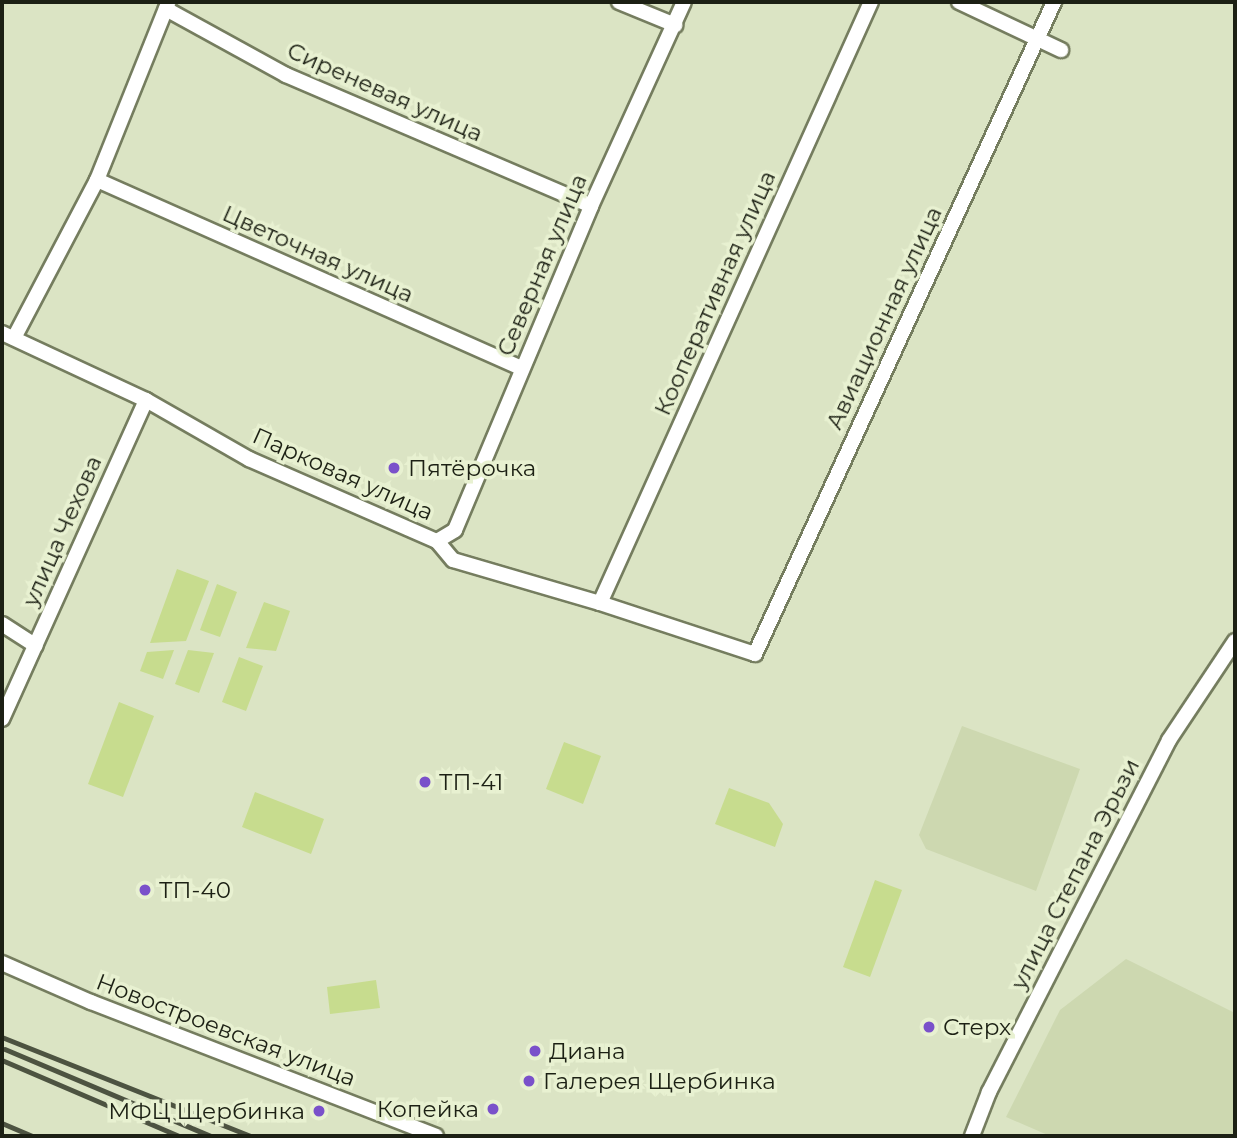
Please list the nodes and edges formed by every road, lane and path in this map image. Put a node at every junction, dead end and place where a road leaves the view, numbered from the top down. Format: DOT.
graph roads {
  1 [pos="619,2"];
  2 [pos="684,2"];
  3 [pos="871,2"];
  4 [pos="959,2"];
  5 [pos="1054,2"];
  6 [pos="167,5"];
  7 [pos="675,24"];
  8 [pos="1039,37"];
  9 [pos="1061,50"];
  10 [pos="97,180"];
  11 [pos="591,206"];
  12 [pos="8,336"];
  13 [pos="522,369"];
  14 [pos="146,400"];
  15 [pos="437,541"];
  16 [pos="600,603"];
  17 [pos="2,624"];
  18 [pos="1235,641"];
  19 [pos="36,646"];
  20 [pos="755,654"];
  21 [pos="2,719"];
  22 [pos="2,963"];
  23 [pos="436,1136"];
  24 [pos="972,1136"];
  1 -- 7 [label="street"];
  2 -- 7 [label="street, Северная улица"];
  3 -- 16 [label="street, Кооперативная улица"];
  4 -- 8 [label="street"];
  5 -- 8 [label="street, Авиационная улица"];
  6 -- 10 [label="street"];
  6 -- 11 [label="street, Сиреневая улица"];
  7 -- 11 [label="street, Северная улица"];
  8 -- 9 [label="street"];
  8 -- 20 [label="street, Авиационная улица"];
  10 -- 12 [label="street"];
  10 -- 13 [label="street, Цветочная улица"];
  11 -- 13 [label="street, Северная улица"];
  12 -- 14 [label="street, Парковая улица"];
  13 -- 15 [label="street, Северная улица"];
  14 -- 15 [label="street, Парковая улица"];
  14 -- 19 [label="street, улица Чехова"];
  15 -- 16 [label="street, Парковая улица"];
  16 -- 20 [label="street, Парковая улица"];
  17 -- 19 [label="street"];
  18 -- 24 [label="street, улица Степана Эрьзи"];
  19 -- 21 [label="street, улица Чехова"];
  22 -- 23 [label="street, Новостроевская улица"];
}
